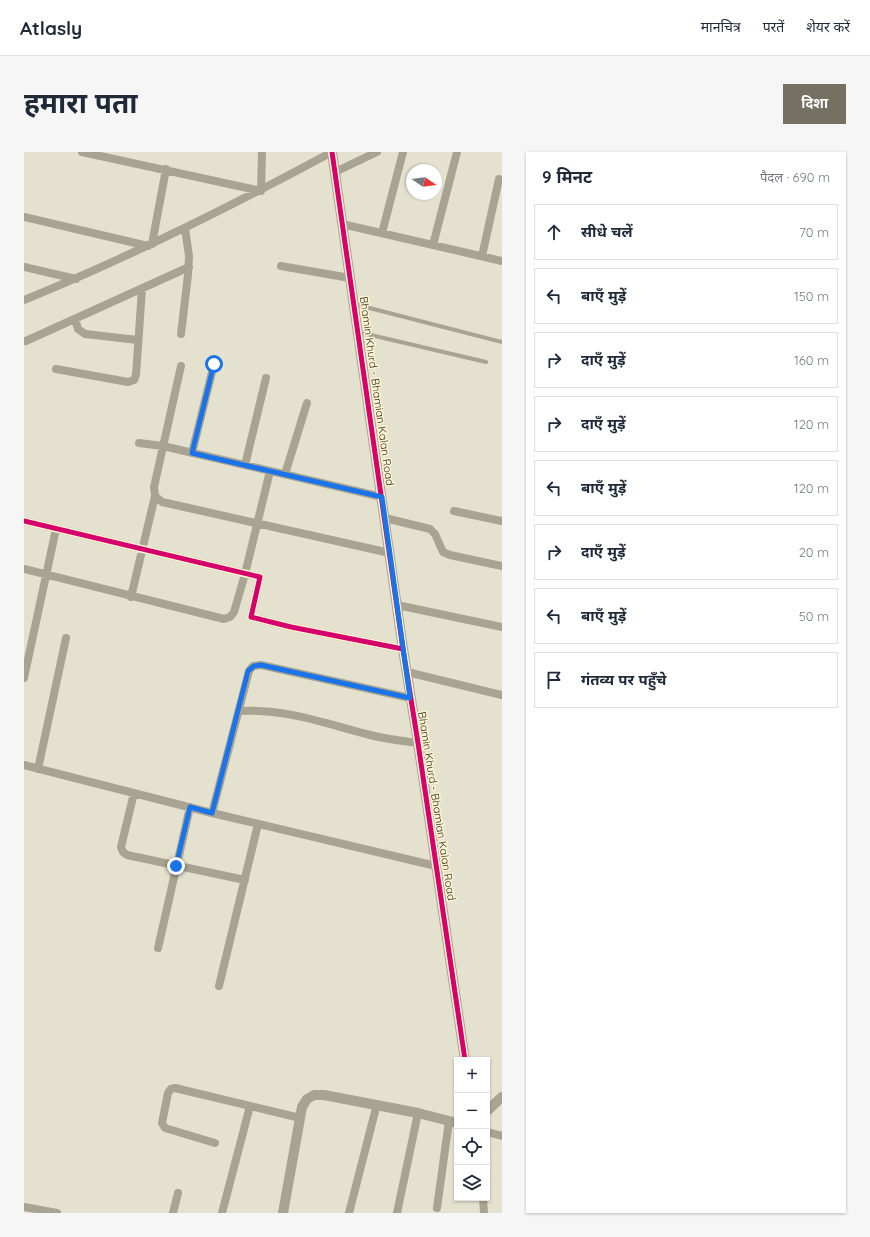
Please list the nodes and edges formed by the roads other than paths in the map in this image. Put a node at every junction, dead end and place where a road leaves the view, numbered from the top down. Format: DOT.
graph roads {
  1 [pos="82,152"];
  2 [pos="262,152"];
  3 [pos="332,152"];
  4 [pos="377,152"];
  5 [pos="403,152"];
  6 [pos="457,152"];
  7 [pos="166,169"];
  8 [pos="335,172"];
  9 [pos="499,179"];
  10 [pos="261,191"];
  11 [pos="24,217"];
  12 [pos="342,224"];
  13 [pos="185,228"];
  14 [pos="382,233"];
  15 [pos="150,245"];
  16 [pos="433,245"];
  17 [pos="482,256"];
  18 [pos="502,261"];
  19 [pos="280,266"];
  20 [pos="24,267"];
  21 [pos="189,267"];
  22 [pos="350,278"];
  23 [pos="76,279"];
  24 [pos="142,289"];
  25 [pos="24,300"];
  26 [pos="354,304"];
  27 [pos="75,319"];
  28 [pos="358,332"];
  29 [pos="181,334"];
  30 [pos="138,340"];
  31 [pos="26,341"];
  32 [pos="502,342"];
  33 [pos="486,362"];
  34 [pos="214,364"];
  35 [pos="181,366"];
  36 [pos="56,369"];
  37 [pos="266,378"];
  38 [pos="307,403"];
  39 [pos="139,443"];
  40 [pos="163,446"];
  41 [pos="192,453"];
  42 [pos="245,465"];
  43 [pos="270,471"];
  44 [pos="285,474"];
  45 [pos="155,496"];
  46 [pos="382,497"];
  47 [pos="454,511"];
  48 [pos="385,518"];
  49 [pos="24,521"];
  50 [pos="502,522"];
  51 [pos="257,524"];
  52 [pos="56,529"];
  53 [pos="142,549"];
  54 [pos="390,553"];
  55 [pos="502,566"];
  56 [pos="24,569"];
  57 [pos="46,574"];
  58 [pos="245,574"];
  59 [pos="131,596"];
  60 [pos="397,605"];
  61 [pos="502,627"];
  62 [pos="66,638"];
  63 [pos="403,649"];
  64 [pos="407,672"];
  65 [pos="24,678"];
  66 [pos="502,695"];
  67 [pos="410,698"];
  68 [pos="239,711"];
  69 [pos="418,743"];
  70 [pos="24,764"];
  71 [pos="38,769"];
  72 [pos="134,793"];
  73 [pos="190,807"];
  74 [pos="212,813"];
  75 [pos="258,824"];
  76 [pos="176,866"];
  77 [pos="436,866"];
  78 [pos="244,880"];
  79 [pos="158,948"];
  80 [pos="219,986"];
  81 [pos="465,1057"];
  82 [pos="502,1097"];
  83 [pos="377,1104"];
  84 [pos="250,1106"];
  85 [pos="490,1108"];
  86 [pos="418,1112"];
  87 [pos="300,1118"];
  88 [pos="453,1122"];
  89 [pos="490,1133"];
  90 [pos="502,1136"];
  91 [pos="215,1143"];
  92 [pos="178,1193"];
  93 [pos="483,1201"];
  94 [pos="24,1207"];
  95 [pos="437,1208"];
  96 [pos="57,1213"];
  97 [pos="173,1213"];
  98 [pos="222,1213"];
  99 [pos="283,1213"];
  100 [pos="349,1213"];
  101 [pos="397,1213"];
  102 [pos="484,1213"];
  1 -- 7 [label="street"];
  2 -- 10 [label="street"];
  3 -- 8 [label="street, Bhamin Khurd - Bhamian Kalan Road"];
  3 -- 10 [label="street"];
  4 -- 8 [label="street"];
  5 -- 14 [label="street"];
  6 -- 16 [label="street"];
  7 -- 10 [label="street"];
  7 -- 15 [label="street"];
  8 -- 12 [label="street, Bhamin Khurd - Bhamian Kalan Road"];
  9 -- 17 [label="street"];
  10 -- 13 [label="street"];
  11 -- 15 [label="street"];
  12 -- 14 [label="street"];
  12 -- 22 [label="street, Bhamin Khurd - Bhamian Kalan Road"];
  13 -- 15 [label="street"];
  13 -- 21 [label="street"];
  14 -- 16 [label="street"];
  15 -- 23 [label="street"];
  16 -- 17 [label="street"];
  17 -- 18 [label="street"];
  19 -- 22 [label="street"];
  20 -- 23 [label="street"];
  21 -- 24 [label="street"];
  21 -- 29 [label="street"];
  22 -- 26 [label="street, Bhamin Khurd - Bhamian Kalan Road"];
  23 -- 25 [label="street"];
  24 -- 27 [label="street"];
  24 -- 30 [label="street"];
  26 -- 28 [label="street, Bhamin Khurd - Bhamian Kalan Road"];
  26 -- 32 [label="lane"];
  27 -- 30 [label="street"];
  27 -- 31 [label="street"];
  28 -- 33 [label="lane"];
  28 -- 46 [label="street, Bhamin Khurd - Bhamian Kalan Road"];
  30 -- 36 [label="street"];
  34 -- 41 [label="street"];
  35 -- 40 [label="street"];
  37 -- 42 [label="street"];
  38 -- 44 [label="street"];
  39 -- 40 [label="street"];
  40 -- 41 [label="street"];
  40 -- 45 [label="street"];
  41 -- 42 [label="street"];
  42 -- 43 [label="street"];
  43 -- 44 [label="street"];
  43 -- 51 [label="street"];
  44 -- 46 [label="street"];
  45 -- 51 [label="street"];
  45 -- 53 [label="street"];
  46 -- 48 [label="street, Bhamin Khurd - Bhamian Kalan Road"];
  47 -- 50 [label="street"];
  48 -- 54 [label="street, Bhamin Khurd - Bhamian Kalan Road"];
  48 -- 55 [label="street"];
  49 -- 52 [label="street"];
  51 -- 54 [label="street"];
  51 -- 58 [label="street"];
  52 -- 53 [label="street"];
  52 -- 57 [label="street"];
  53 -- 58 [label="street"];
  53 -- 59 [label="street"];
  54 -- 60 [label="street, Bhamin Khurd - Bhamian Kalan Road"];
  56 -- 57 [label="street"];
  57 -- 59 [label="street"];
  57 -- 65 [label="street"];
  58 -- 59 [label="street"];
  58 -- 63 [label="street"];
  60 -- 61 [label="street"];
  60 -- 63 [label="street, Bhamin Khurd - Bhamian Kalan Road"];
  62 -- 71 [label="street"];
  63 -- 64 [label="street, Bhamin Khurd - Bhamian Kalan Road"];
  64 -- 66 [label="street"];
  64 -- 67 [label="street, Bhamin Khurd - Bhamian Kalan Road"];
  67 -- 68 [label="street"];
  67 -- 69 [label="street, Bhamin Khurd - Bhamian Kalan Road"];
  68 -- 69 [label="street"];
  68 -- 74 [label="street"];
  69 -- 77 [label="street, Bhamin Khurd - Bhamian Kalan Road"];
  70 -- 71 [label="street"];
  71 -- 72 [label="street"];
  72 -- 73 [label="street"];
  72 -- 76 [label="street"];
  73 -- 74 [label="street"];
  73 -- 76 [label="street"];
  74 -- 75 [label="street"];
  75 -- 77 [label="street"];
  75 -- 78 [label="street"];
  76 -- 78 [label="street"];
  76 -- 79 [label="street"];
  77 -- 81 [label="street, Bhamin Khurd - Bhamian Kalan Road"];
  78 -- 80 [label="street"];
  82 -- 85 [label="street"];
  83 -- 86 [label="street"];
  83 -- 87 [label="street"];
  83 -- 100 [label="street"];
  84 -- 87 [label="street"];
  84 -- 91 [label="street"];
  84 -- 98 [label="street"];
  86 -- 88 [label="street"];
  86 -- 101 [label="street"];
  87 -- 99 [label="street"];
  88 -- 95 [label="street"];
  89 -- 90 [label="street"];
  92 -- 97 [label="street"];
  93 -- 102 [label="street"];
  94 -- 96 [label="street"];
}
